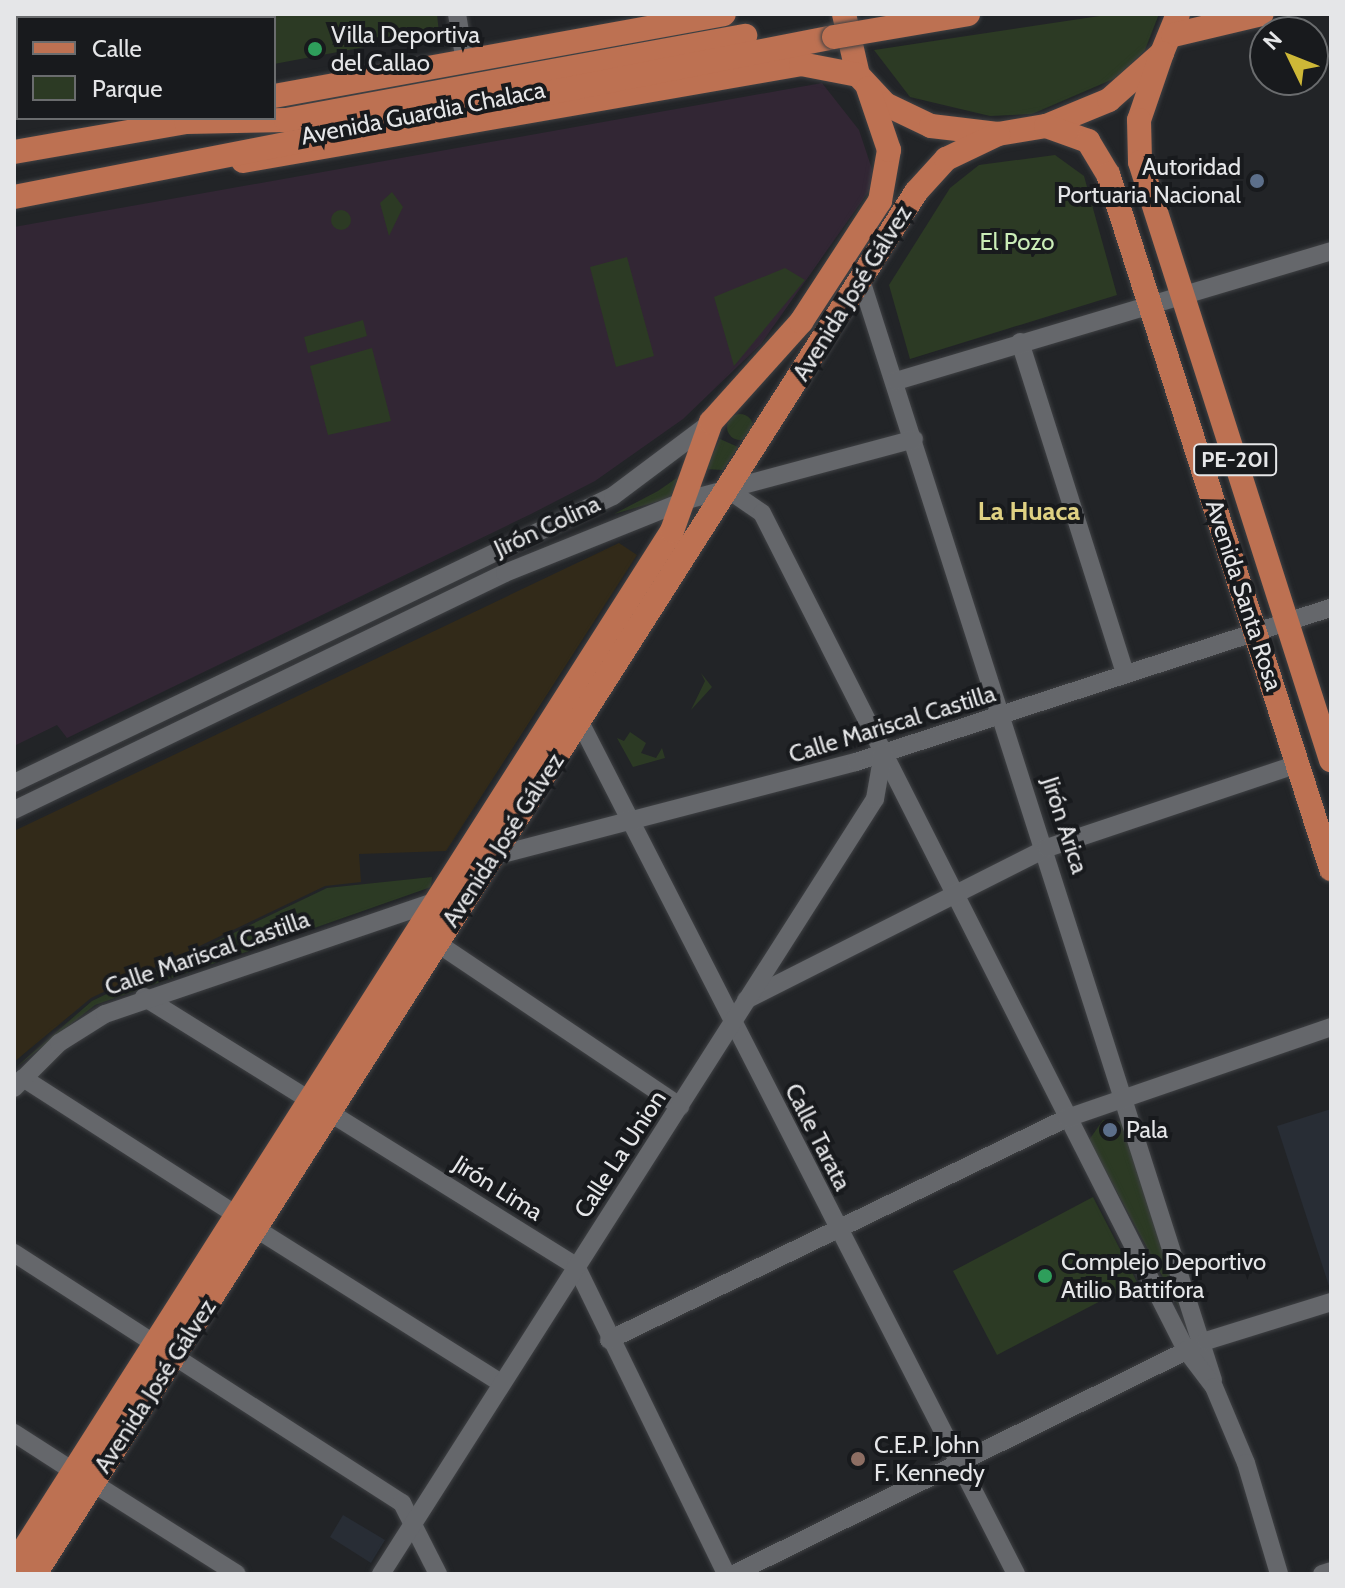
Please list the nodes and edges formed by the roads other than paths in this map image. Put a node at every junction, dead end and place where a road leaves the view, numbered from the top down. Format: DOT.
graph roads {
  1 [pos="457,14"];
  2 [pos="724,14"];
  3 [pos="870,14"];
  4 [pos="968,14"];
  5 [pos="1262,14"];
  6 [pos="836,24"];
  7 [pos="1171,34"];
  8 [pos="465,62"];
  9 [pos="863,82"];
  10 [pos="276,96"];
  11 [pos="193,120"];
  12 [pos="114,126"];
  13 [pos="1046,126"];
  14 [pos="283,130"];
  15 [pos="998,134"];
  16 [pos="14,152"];
  17 [pos="188,166"];
  18 [pos="14,197"];
  19 [pos="1331,251"];
  20 [pos="861,280"];
  21 [pos="1183,298"];
  22 [pos="1151,304"];
  23 [pos="1020,342"];
  24 [pos="896,381"];
  25 [pos="718,415"];
  26 [pos="768,424"];
  27 [pos="914,439"];
  28 [pos="727,489"];
  29 [pos="687,500"];
  30 [pos="1331,608"];
  31 [pos="1287,622"];
  32 [pos="1256,632"];
  33 [pos="1125,673"];
  34 [pos="570,714"];
  35 [pos="1003,715"];
  36 [pos="883,753"];
  37 [pos="1330,756"];
  38 [pos="1298,764"];
  39 [pos="14,783"];
  40 [pos="14,810"];
  41 [pos="630,824"];
  42 [pos="1047,848"];
  43 [pos="491,858"];
  44 [pos="462,862"];
  45 [pos="1331,869"];
  46 [pos="955,895"];
  47 [pos="437,901"];
  48 [pos="437,943"];
  49 [pos="144,997"];
  50 [pos="744,1001"];
  51 [pos="732,1021"];
  52 [pos="1331,1027"];
  53 [pos="19,1083"];
  54 [pos="1127,1098"];
  55 [pos="680,1106"];
  56 [pos="319,1107"];
  57 [pos="1067,1118"];
  58 [pos="246,1221"];
  59 [pos="838,1231"];
  60 [pos="14,1253"];
  61 [pos="576,1266"];
  62 [pos="1331,1302"];
  63 [pos="609,1340"];
  64 [pos="1206,1341"];
  65 [pos="164,1350"];
  66 [pos="1186,1350"];
  67 [pos="501,1383"];
  68 [pos="1214,1387"];
  69 [pos="14,1433"];
  70 [pos="957,1463"];
  71 [pos="83,1477"];
  72 [pos="412,1523"];
  73 [pos="14,1565"];
  74 [pos="1331,1571"];
  75 [pos="35,1574"];
  76 [pos="237,1574"];
  77 [pos="381,1574"];
  78 [pos="438,1574"];
  79 [pos="726,1574"];
  80 [pos="734,1574"];
  81 [pos="1016,1574"];
  82 [pos="1279,1574"];
  83 [pos="1322,1574"];
  1 -- 8 [label="street"];
  2 -- 8 [label="main road"];
  3 -- 6 [label="main road"];
  4 -- 6 [label="main road, bridge"];
  5 -- 7 [label="main road"];
  6 -- 9 [label="main road, Jirón Colina"];
  6 -- 14 [label="main road, Avenida Guardia Chalaca"];
  7 -- 13 [label="main road, PE-20I"];
  7 -- 21 [label="main road, Avenida Santa Rosa / PE-20I"];
  8 -- 10 [label="main road"];
  9 -- 15 [label="main road, PE-20I"];
  9 -- 17 [label="main road"];
  9 -- 25 [label="main road, Jirón Colina"];
  11 -- 12 [label="main road, Avenida Guardia Chalaca"];
  11 -- 14 [label="main road, Avenida Guardia Chalaca"];
  12 -- 16 [label="main road, Avenida Guardia Chalaca"];
  13 -- 15 [label="main road, PE-20I"];
  13 -- 22 [label="main road, Avenida Santa Rosa / PE-20I"];
  14 -- 17 [label="main road, Avenida Guardia Chalaca"];
  15 -- 20 [label="main road, Avenida José Gálvez"];
  17 -- 18 [label="main road, Avenida Guardia Chalaca"];
  19 -- 21 [label="street"];
  20 -- 24 [label="street, Jirón Arica"];
  20 -- 26 [label="main road, Avenida José Gálvez"];
  21 -- 22 [label="street"];
  21 -- 31 [label="main road, Avenida Santa Rosa / PE-20I"];
  22 -- 23 [label="street"];
  22 -- 32 [label="main road, Avenida Santa Rosa / PE-20I"];
  23 -- 24 [label="street"];
  23 -- 33 [label="street"];
  24 -- 27 [label="street, Jirón Arica"];
  25 -- 26 [label="main road"];
  25 -- 29 [label="main road, Avenida José Gálvez"];
  25 -- 39 [label="street, Jirón Colina"];
  26 -- 28 [label="main road, Avenida José Gálvez"];
  27 -- 28 [label="street, Jirón Colina"];
  27 -- 35 [label="street, Jirón Arica"];
  28 -- 29 [label="street, Jirón Colina"];
  28 -- 34 [label="main road, Avenida José Gálvez"];
  28 -- 36 [label="street, Jirón Arica"];
  29 -- 34 [label="main road, Avenida José Gálvez"];
  29 -- 40 [label="street, Jirón Colina"];
  30 -- 31 [label="street, Calle Mariscal Castilla"];
  31 -- 32 [label="street, Calle Mariscal Castilla"];
  31 -- 37 [label="main road, Avenida Santa Rosa / PE-20I"];
  32 -- 33 [label="street, Calle Mariscal Castilla"];
  32 -- 38 [label="main road, Avenida Santa Rosa / PE-20I"];
  33 -- 35 [label="street, Calle Mariscal Castilla"];
  34 -- 41 [label="street, Calle Tarata"];
  34 -- 43 [label="main road, Avenida José Gálvez"];
  34 -- 44 [label="main road, Avenida José Gálvez"];
  35 -- 36 [label="street, Calle Mariscal Castilla"];
  35 -- 42 [label="street, Jirón Arica"];
  36 -- 41 [label="street, Calle Mariscal Castilla"];
  36 -- 46 [label="street, Jirón Arica"];
  36 -- 50 [label="street, Calle La Union"];
  38 -- 42 [label="street"];
  38 -- 45 [label="main road, Avenida Santa Rosa / PE-20I"];
  41 -- 43 [label="street, Calle Mariscal Castilla"];
  41 -- 51 [label="street, Calle Tarata"];
  42 -- 46 [label="street"];
  42 -- 54 [label="street, Jirón Arica"];
  43 -- 44 [label="street, Calle Mariscal Castilla"];
  43 -- 48 [label="main road, Avenida José Gálvez"];
  44 -- 47 [label="main road, Avenida José Gálvez"];
  46 -- 50 [label="street"];
  46 -- 57 [label="street, Jirón Arica"];
  47 -- 49 [label="street, Calle Mariscal Castilla"];
  47 -- 56 [label="main road, Avenida José Gálvez"];
  48 -- 55 [label="street"];
  48 -- 56 [label="main road, Avenida José Gálvez"];
  49 -- 53 [label="street, Calle Mariscal Castilla"];
  49 -- 56 [label="street, Jirón Lima"];
  50 -- 51 [label="street, Calle La Union"];
  51 -- 55 [label="street, Calle La Union"];
  51 -- 59 [label="street, Calle Tarata"];
  52 -- 54 [label="street"];
  53 -- 58 [label="street"];
  54 -- 57 [label="street"];
  54 -- 64 [label="street, Jirón Arica"];
  55 -- 61 [label="street, Calle La Union"];
  56 -- 58 [label="main road, Avenida José Gálvez"];
  56 -- 61 [label="street, Jirón Lima"];
  57 -- 59 [label="street"];
  57 -- 66 [label="street, Jirón Arica"];
  58 -- 65 [label="main road, Avenida José Gálvez"];
  58 -- 67 [label="street"];
  59 -- 63 [label="street"];
  59 -- 70 [label="street, Calle Tarata"];
  60 -- 65 [label="street"];
  61 -- 63 [label="street"];
  61 -- 67 [label="street, Calle La Union"];
  62 -- 64 [label="street"];
  63 -- 79 [label="street"];
  64 -- 66 [label="street"];
  64 -- 68 [label="street, Jirón Arica"];
  65 -- 71 [label="main road, Avenida José Gálvez"];
  65 -- 72 [label="street"];
  66 -- 68 [label="street, Jirón Arica"];
  66 -- 70 [label="street"];
  67 -- 72 [label="street, Calle La Union"];
  68 -- 82 [label="street, Jirón Arica"];
  69 -- 71 [label="street"];
  70 -- 80 [label="street"];
  70 -- 81 [label="street, Calle Tarata"];
  71 -- 73 [label="main road, Avenida José Gálvez"];
  71 -- 75 [label="main road, Avenida José Gálvez"];
  71 -- 76 [label="street"];
  72 -- 77 [label="street, Calle La Union"];
  72 -- 78 [label="street"];
  74 -- 83 [label="street"];
}
